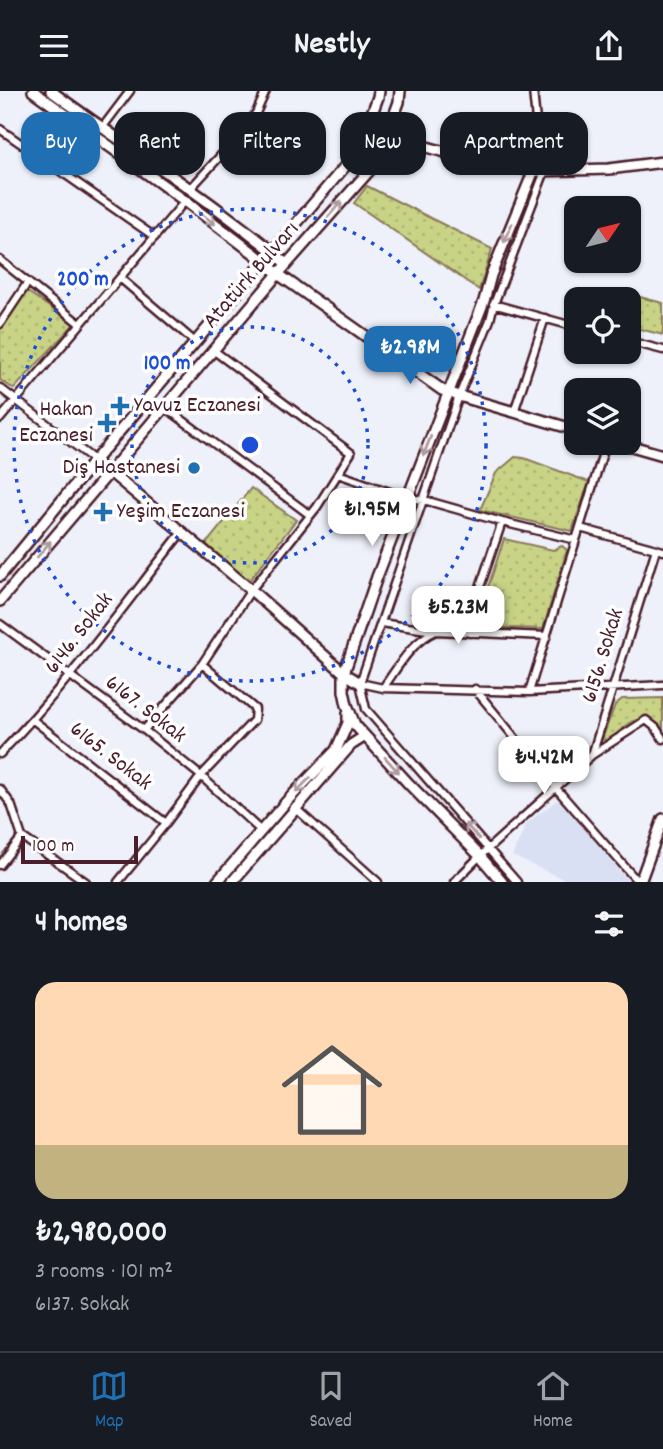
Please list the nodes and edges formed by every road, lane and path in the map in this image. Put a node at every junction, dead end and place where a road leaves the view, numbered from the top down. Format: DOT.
graph roads {
  1 [pos="33,91"];
  2 [pos="51,91"];
  3 [pos="130,91"];
  4 [pos="266,91"];
  5 [pos="379,91"];
  6 [pos="400,91"];
  7 [pos="533,91"];
  8 [pos="396,112"];
  9 [pos="535,112"];
  10 [pos="102,128"];
  11 [pos="0,129"];
  12 [pos="663,162"];
  13 [pos="588,170"];
  14 [pos="365,175"];
  15 [pos="538,175"];
  16 [pos="190,189"];
  17 [pos="185,201"];
  18 [pos="155,237"];
  19 [pos="273,251"];
  20 [pos="0,260"];
  21 [pos="264,261"];
  22 [pos="286,264"];
  23 [pos="278,274"];
  24 [pos="120,278"];
  25 [pos="28,282"];
  26 [pos="489,302"];
  27 [pos="545,318"];
  28 [pos="0,324"];
  29 [pos="80,324"];
  30 [pos="564,324"];
  31 [pos="195,342"];
  32 [pos="641,345"];
  33 [pos="213,350"];
  34 [pos="663,351"];
  35 [pos="0,387"];
  36 [pos="448,392"];
  37 [pos="459,396"];
  38 [pos="16,400"];
  39 [pos="164,407"];
  40 [pos="514,412"];
  41 [pos="0,419"];
  42 [pos="564,427"];
  43 [pos="641,449"];
  44 [pos="602,455"];
  45 [pos="663,455"];
  46 [pos="95,460"];
  47 [pos="110,472"];
  48 [pos="338,474"];
  49 [pos="407,498"];
  50 [pos="424,500"];
  51 [pos="310,515"];
  52 [pos="502,522"];
  53 [pos="580,528"];
  54 [pos="182,532"];
  55 [pos="576,540"];
  56 [pos="659,550"];
  57 [pos="0,576"];
  58 [pos="251,590"];
  59 [pos="0,601"];
  60 [pos="381,623"];
  61 [pos="0,624"];
  62 [pos="436,632"];
  63 [pos="469,633"];
  64 [pos="547,636"];
  65 [pos="202,664"];
  66 [pos="344,673"];
  67 [pos="70,675"];
  68 [pos="360,683"];
  69 [pos="663,685"];
  70 [pos="383,688"];
  71 [pos="612,688"];
  72 [pos="475,689"];
  73 [pos="529,692"];
  74 [pos="348,708"];
  75 [pos="33,720"];
  76 [pos="144,730"];
  77 [pos="366,736"];
  78 [pos="663,739"];
  79 [pos="0,754"];
  80 [pos="592,755"];
  81 [pos="201,776"];
  82 [pos="556,788"];
  83 [pos="0,789"];
  84 [pos="287,801"];
  85 [pos="296,809"];
  86 [pos="663,819"];
  87 [pos="166,823"];
  88 [pos="261,831"];
  89 [pos="22,837"];
  90 [pos="488,849"];
  91 [pos="480,856"];
  92 [pos="0,865"];
  93 [pos="86,882"];
  94 [pos="118,882"];
  95 [pos="217,882"];
  96 [pos="232,882"];
  97 [pos="377,882"];
  98 [pos="454,882"];
  99 [pos="502,882"];
  100 [pos="517,882"];
  101 [pos="639,882"];
  1 -- 17 [label="street"];
  2 -- 10 [label="street"];
  3 -- 10 [label="street"];
  4 -- 16 [label="street"];
  5 -- 19 [label="street, Atatürk Bulvarı"];
  6 -- 8 [label="street, Atatürk Bulvarı"];
  7 -- 9 [label="street"];
  10 -- 16 [label="street"];
  11 -- 18 [label="street"];
  12 -- 13 [label="street"];
  22 -- 14 [label="street, Atatürk Bulvarı, one-way"];
  15 -- 26 [label="street"];
  16 -- 19 [label="street"];
  17 -- 18 [label="street"];
  17 -- 21 [label="street, one-way"];
  18 -- 24 [label="street"];
  19 -- 21 [label="street, Atatürk Bulvarı"];
  19 -- 22 [label="street"];
  20 -- 25 [label="street"];
  21 -- 23 [label="street"];
  21 -- 31 [label="street, Atatürk Bulvarı"];
  22 -- 23 [label="street, Atatürk Bulvarı"];
  23 -- 33 [label="street, Atatürk Bulvarı"];
  23 -- 36 [label="street"];
  24 -- 29 [label="street"];
  24 -- 31 [label="street"];
  25 -- 28 [label="street"];
  25 -- 29 [label="street"];
  26 -- 27 [label="street"];
  26 -- 36 [label="street"];
  26 -- 37 [label="street"];
  27 -- 30 [label="street"];
  27 -- 40 [label="street"];
  29 -- 38 [label="street"];
  31 -- 46 [label="street, Atatürk Bulvarı"];
  32 -- 34 [label="street"];
  33 -- 39 [label="street, Atatürk Bulvarı"];
  33 -- 48 [label="street"];
  35 -- 38 [label="street"];
  36 -- 37 [label="street"];
  36 -- 49 [label="street, one-way"];
  37 -- 40 [label="street"];
  37 -- 50 [label="street"];
  38 -- 41 [label="street"];
  38 -- 46 [label="street"];
  39 -- 47 [label="street, Atatürk Bulvarı"];
  39 -- 51 [label="street"];
  40 -- 42 [label="street"];
  43 -- 45 [label="street"];
  44 -- 53 [label="street"];
  46 -- 47 [label="street"];
  46 -- 57 [label="street, Atatürk Bulvarı"];
  47 -- 54 [label="street"];
  59 -- 47 [label="street, Atatürk Bulvarı, one-way"];
  48 -- 49 [label="street"];
  48 -- 51 [label="street"];
  49 -- 50 [label="street"];
  49 -- 66 [label="street"];
  50 -- 52 [label="street"];
  50 -- 60 [label="street"];
  51 -- 58 [label="street"];
  52 -- 55 [label="street"];
  52 -- 63 [label="street"];
  53 -- 55 [label="street"];
  53 -- 56 [label="street"];
  54 -- 58 [label="street"];
  54 -- 67 [label="street, 6146. Sokak"];
  55 -- 64 [label="street"];
  56 -- 71 [label="street, 6156. Sokak"];
  58 -- 65 [label="street"];
  58 -- 66 [label="street"];
  60 -- 62 [label="street"];
  60 -- 68 [label="street"];
  61 -- 67 [label="street, 6167. Sokak"];
  62 -- 63 [label="street"];
  62 -- 70 [label="street"];
  63 -- 64 [label="street"];
  64 -- 73 [label="street"];
  65 -- 76 [label="street"];
  65 -- 81 [label="street"];
  66 -- 68 [label="street"];
  66 -- 74 [label="street"];
  67 -- 75 [label="street, 6146. Sokak"];
  67 -- 76 [label="street, 6167. Sokak"];
  68 -- 70 [label="street"];
  90 -- 68 [label="street, one-way"];
  69 -- 71 [label="street"];
  70 -- 72 [label="street"];
  71 -- 73 [label="street"];
  71 -- 80 [label="street, 6156. Sokak"];
  72 -- 73 [label="street"];
  72 -- 82 [label="street"];
  74 -- 77 [label="street"];
  74 -- 84 [label="street, one-way"];
  75 -- 79 [label="street, 6146. Sokak"];
  75 -- 87 [label="street, 6165. Sokak"];
  76 -- 81 [label="street, 6167. Sokak"];
  77 -- 85 [label="street"];
  77 -- 91 [label="street, one-way"];
  78 -- 80 [label="street"];
  80 -- 82 [label="street"];
  81 -- 87 [label="street"];
  81 -- 88 [label="street, 6167. Sokak"];
  82 -- 90 [label="street"];
  82 -- 101 [label="street"];
  83 -- 89 [label="street"];
  84 -- 85 [label="street"];
  84 -- 88 [label="street"];
  85 -- 96 [label="street"];
  85 -- 97 [label="street"];
  86 -- 101 [label="street"];
  87 -- 94 [label="street"];
  88 -- 95 [label="street"];
  89 -- 92 [label="street"];
  89 -- 93 [label="street"];
  90 -- 91 [label="street"];
  90 -- 100 [label="street"];
  91 -- 98 [label="street"];
  91 -- 99 [label="street"];
}
